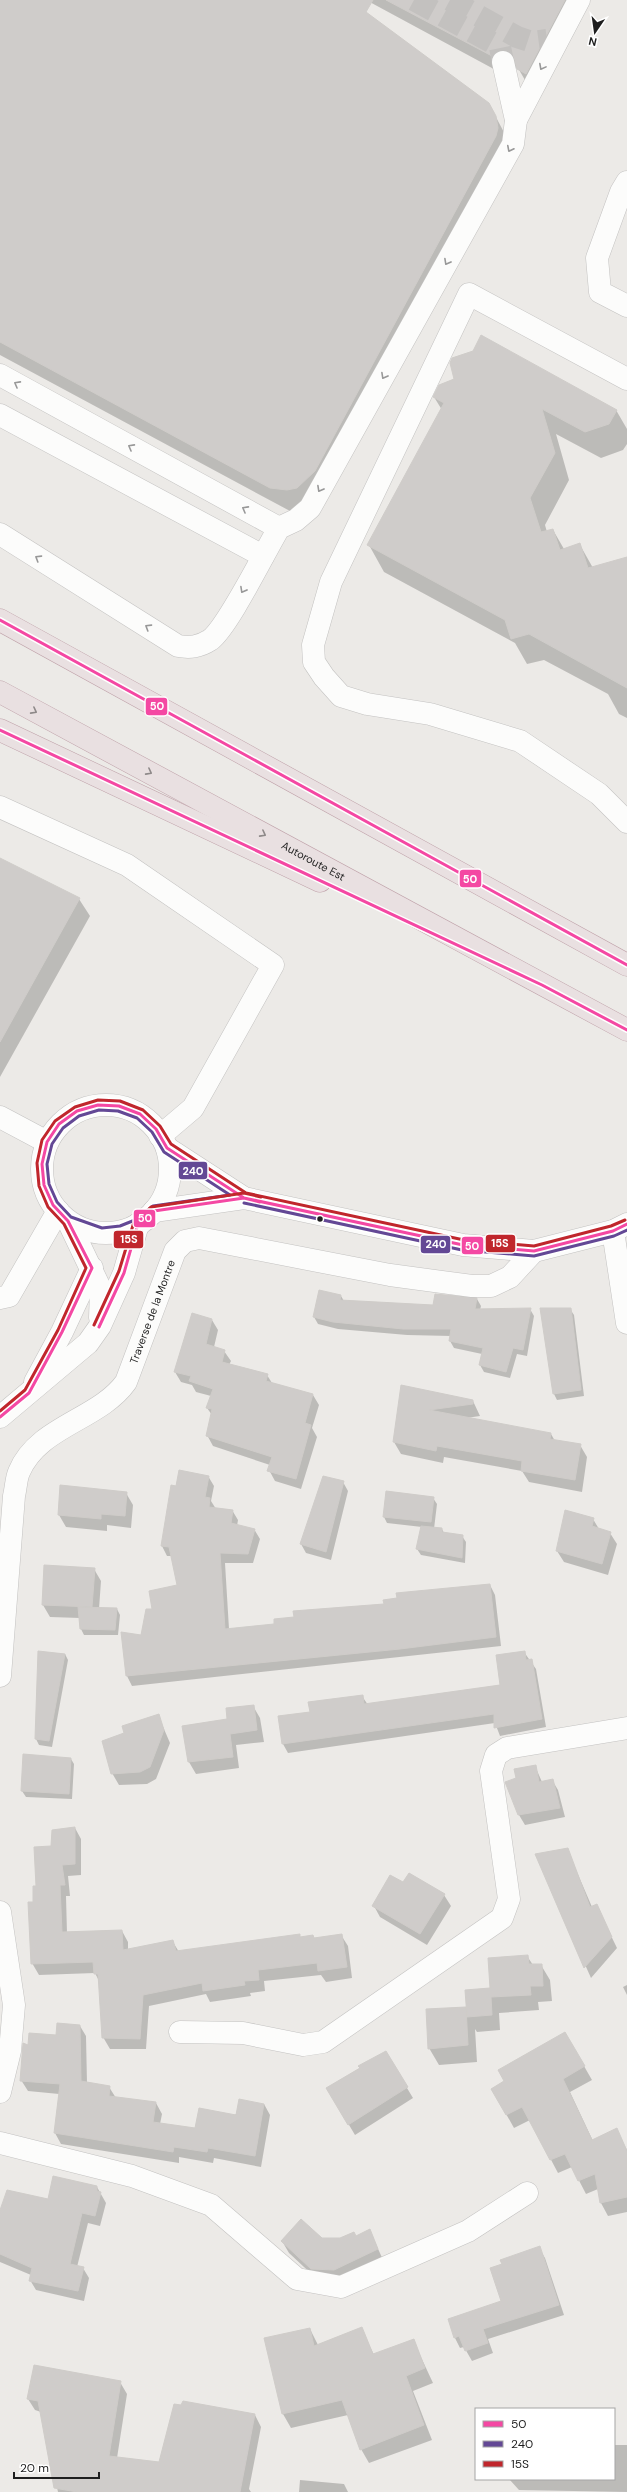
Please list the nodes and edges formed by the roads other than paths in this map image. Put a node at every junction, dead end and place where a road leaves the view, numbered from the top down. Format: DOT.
graph roads {
  1 [pos="579,0"];
  2 [pos="503,62"];
  3 [pos="516,120"];
  4 [pos="627,182"];
  5 [pos="627,306"];
  6 [pos="0,375"];
  7 [pos="627,379"];
  8 [pos="0,415"];
  9 [pos="279,528"];
  10 [pos="0,534"];
  11 [pos="263,556"];
  12 [pos="0,620"];
  13 [pos="0,692"];
  14 [pos="0,730"];
  15 [pos="0,807"];
  16 [pos="627,822"];
  17 [pos="627,965"];
  18 [pos="542,985"];
  19 [pos="627,1030"];
  20 [pos="0,1116"];
  21 [pos="47,1142"];
  22 [pos="163,1142"];
  23 [pos="244,1198"];
  24 [pos="63,1216"];
  25 [pos="146,1218"];
  26 [pos="620,1228"];
  27 [pos="534,1251"];
  28 [pos="92,1268"];
  29 [pos="5,1297"];
  30 [pos="0,1316"];
  31 [pos="627,1323"];
  32 [pos="100,1326"];
  33 [pos="29,1393"];
  34 [pos="0,1417"];
  35 [pos="0,1676"];
  36 [pos="627,1728"];
  37 [pos="0,1912"];
  38 [pos="180,2032"];
  39 [pos="0,2092"];
  40 [pos="0,2144"];
  41 [pos="0,2158"];
  42 [pos="527,2193"];
  1 -- 3 [label="street, one-way"];
  2 -- 3 [label="street"];
  3 -- 9 [label="street, one-way"];
  4 -- 5 [label="street"];
  9 -- 6 [label="street, one-way"];
  7 -- 16 [label="street"];
  8 -- 11 [label="street"];
  9 -- 11 [label="street"];
  11 -- 10 [label="street, one-way"];
  12 -- 17 [label="highway"];
  13 -- 18 [label="highway, Autoroute Est, one-way"];
  14 -- 18 [label="highway"];
  15 -- 22 [label="street"];
  18 -- 19 [label="highway, Autoroute Est"];
  20 -- 21 [label="street"];
  21 -- 22 [label="street"];
  21 -- 24 [label="street"];
  22 -- 23 [label="street"];
  22 -- 25 [label="street"];
  23 -- 25 [label="street"];
  23 -- 27 [label="street"];
  24 -- 25 [label="street"];
  24 -- 28 [label="street"];
  24 -- 29 [label="street"];
  25 -- 32 [label="street"];
  26 -- 27 [label="street"];
  26 -- 31 [label="street"];
  27 -- 35 [label="street, Traverse de la Montre"];
  28 -- 32 [label="street"];
  28 -- 33 [label="street"];
  29 -- 30 [label="street"];
  32 -- 33 [label="street"];
  33 -- 34 [label="street"];
  36 -- 38 [label="street"];
  37 -- 39 [label="street"];
  40 -- 41 [label="street"];
  40 -- 42 [label="street"];
}
